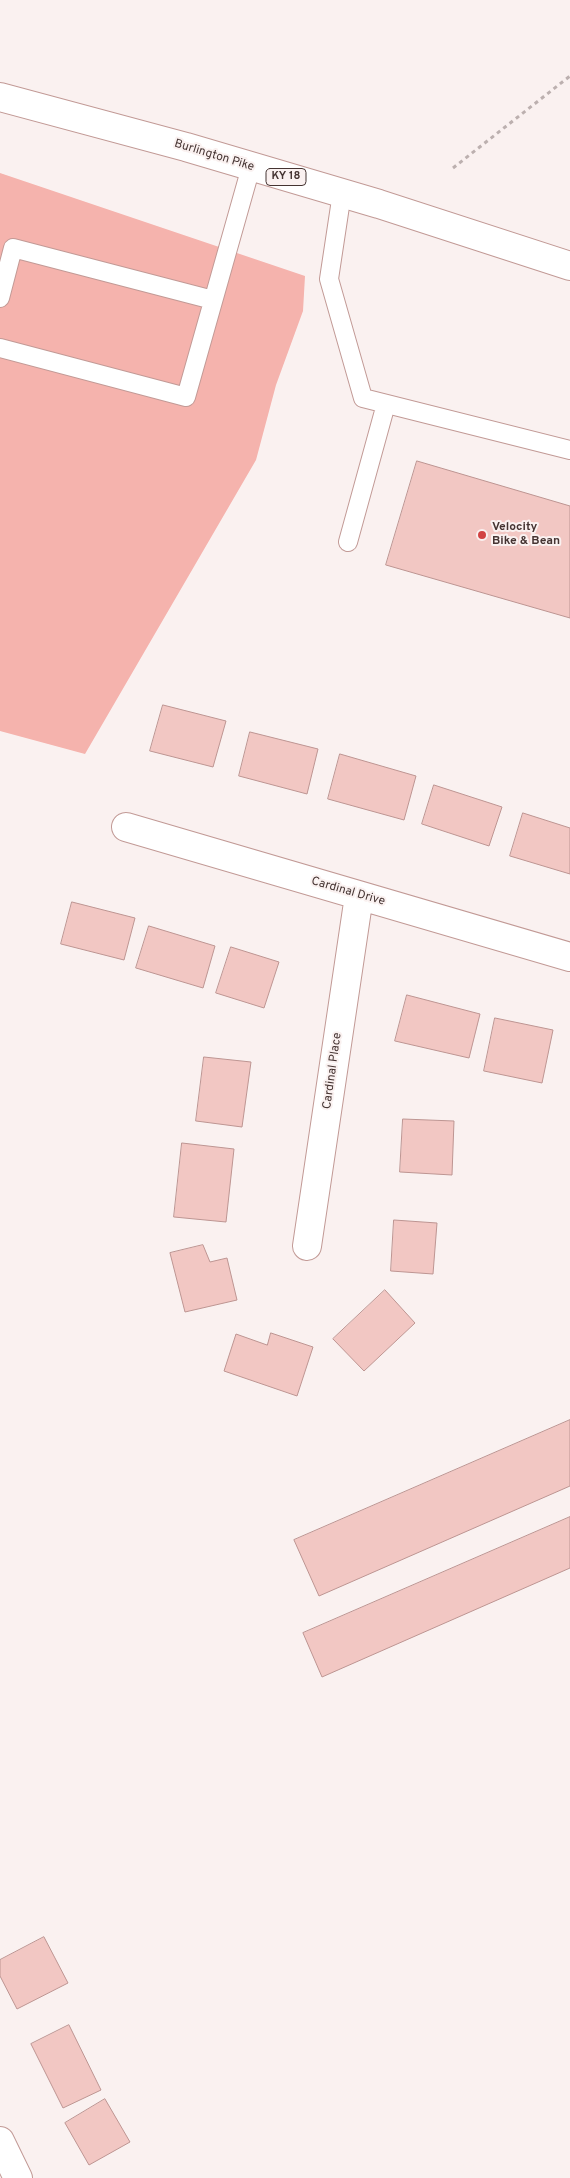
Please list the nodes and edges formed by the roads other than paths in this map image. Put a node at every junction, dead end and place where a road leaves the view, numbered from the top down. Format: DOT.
graph roads {
  1 [pos="0,97"];
  2 [pos="251,167"];
  3 [pos="342,193"];
  4 [pos="570,266"];
  5 [pos="0,298"];
  6 [pos="213,300"];
  7 [pos="0,348"];
  8 [pos="386,404"];
  9 [pos="570,450"];
  10 [pos="348,542"];
  11 [pos="126,827"];
  12 [pos="359,896"];
  13 [pos="570,957"];
  14 [pos="307,1246"];
  15 [pos="0,2141"];
  16 [pos="18,2178"];
  1 -- 2 [label="street, Burlington Pike / KY 18"];
  2 -- 3 [label="street, Burlington Pike / KY 18"];
  2 -- 6 [label="lane"];
  3 -- 4 [label="street, Burlington Pike / KY 18"];
  3 -- 8 [label="lane"];
  5 -- 6 [label="lane"];
  6 -- 7 [label="lane"];
  8 -- 9 [label="lane"];
  8 -- 10 [label="lane"];
  11 -- 12 [label="street, Cardinal Drive"];
  12 -- 13 [label="street, Cardinal Drive"];
  12 -- 14 [label="street, Cardinal Place"];
  15 -- 16 [label="street"];
}
